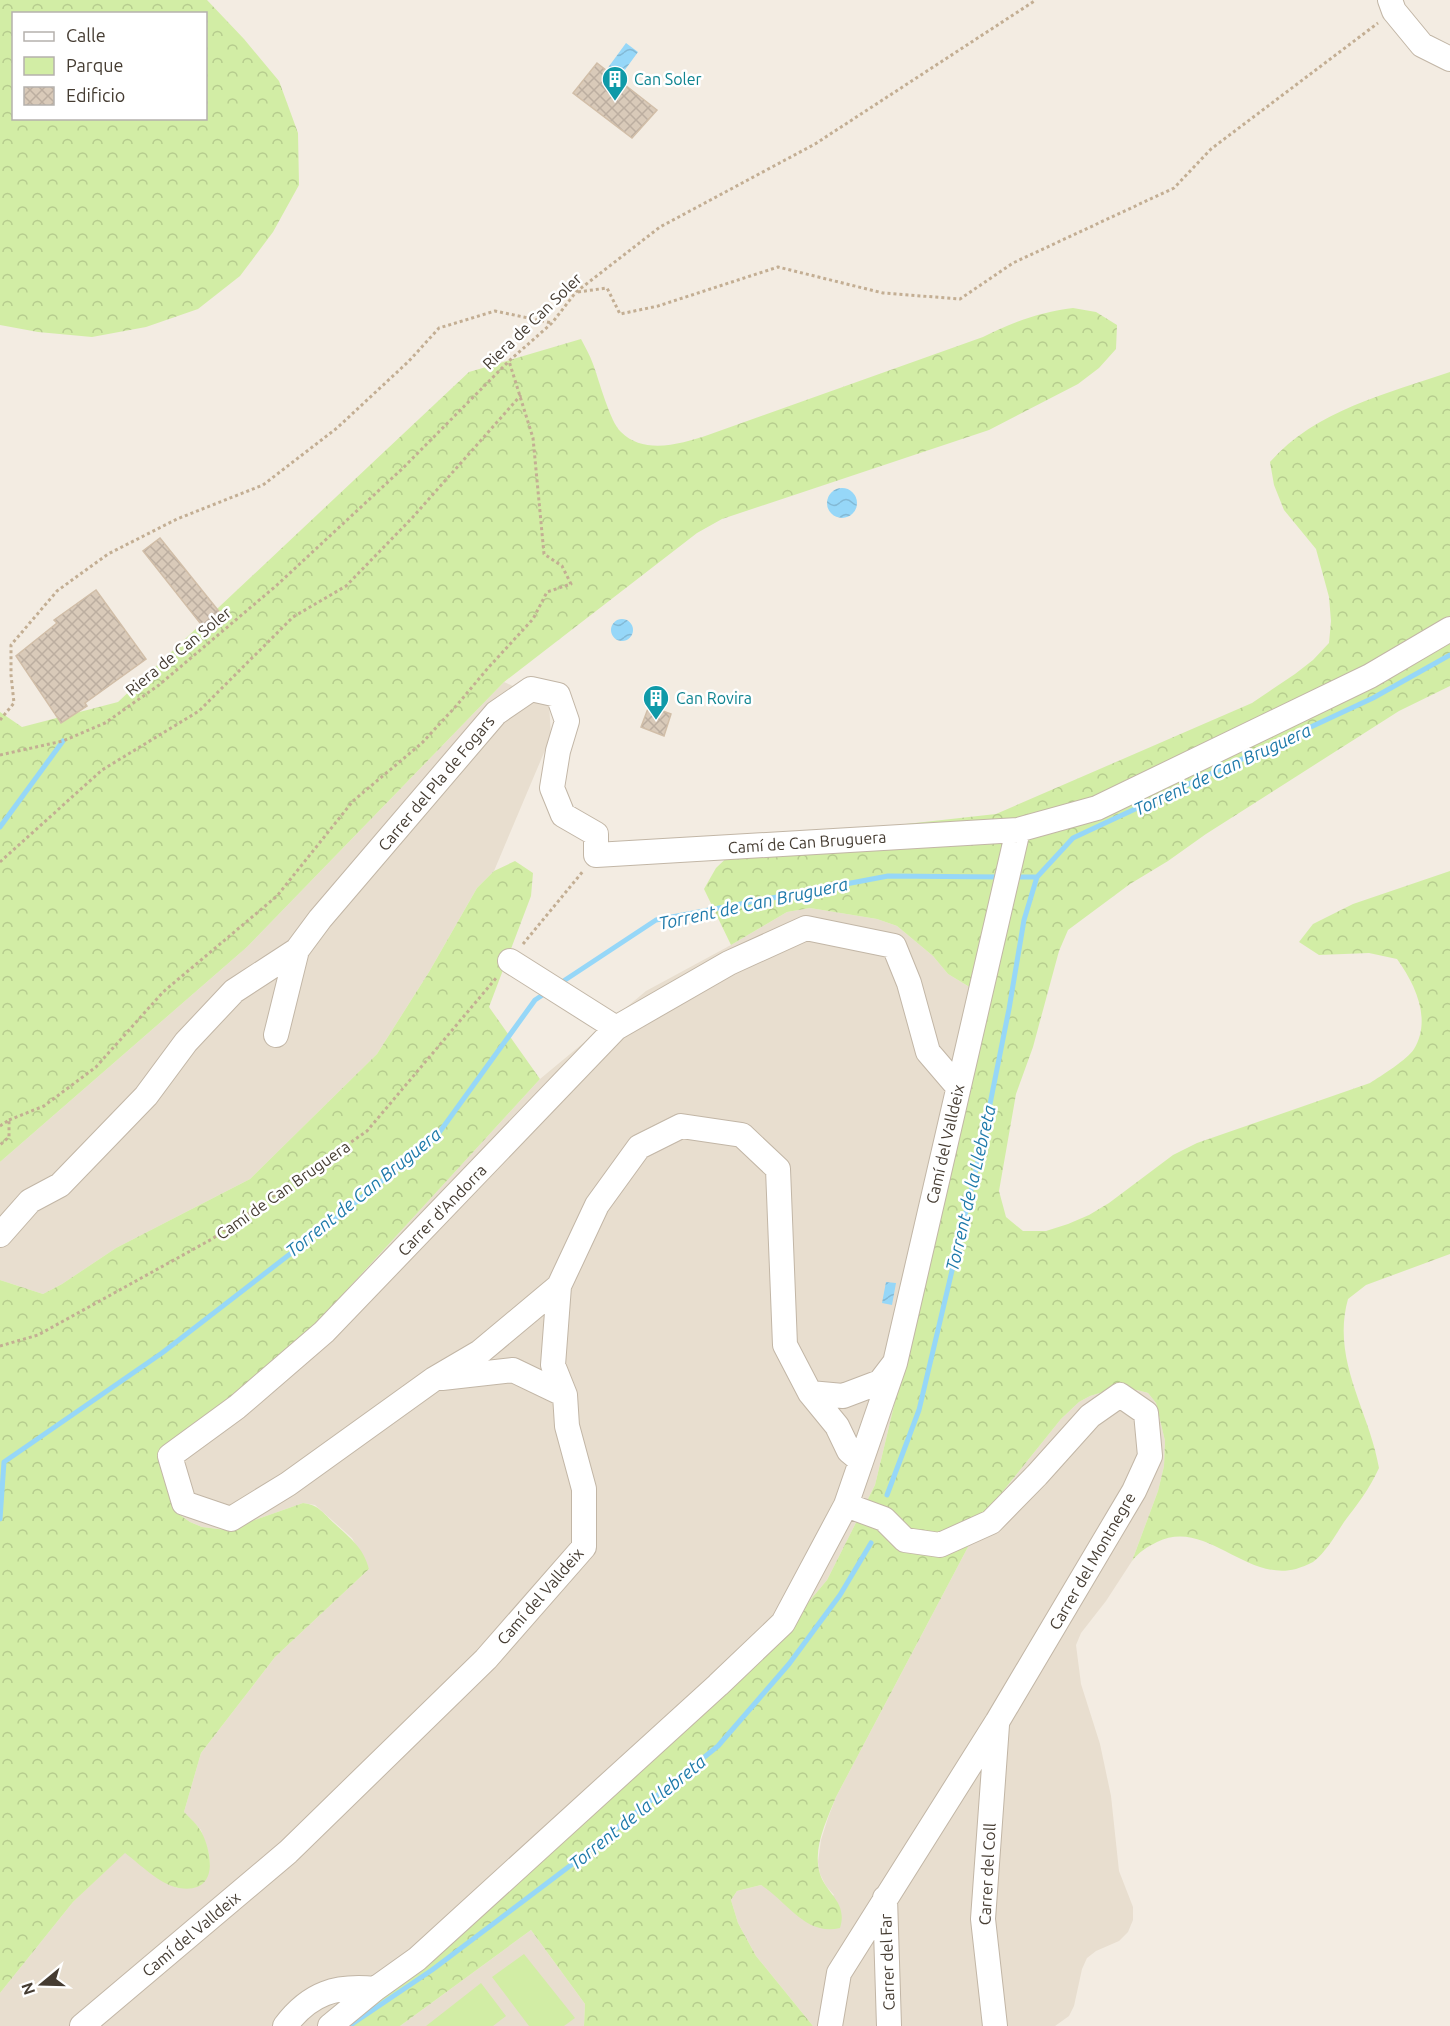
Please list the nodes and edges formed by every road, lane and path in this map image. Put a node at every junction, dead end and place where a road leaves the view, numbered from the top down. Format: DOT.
graph roads {
  1 [pos="1036,0"];
  2 [pos="1392,5"];
  3 [pos="1450,58"];
  4 [pos="576,292"];
  5 [pos="552,323"];
  6 [pos="509,361"];
  7 [pos="521,395"];
  8 [pos="1450,629"];
  9 [pos="0,720"];
  10 [pos="0,755"];
  11 [pos="1018,830"];
  12 [pos="596,845"];
  13 [pos="0,862"];
  14 [pos="297,950"];
  15 [pos="510,961"];
  16 [pos="616,1028"];
  17 [pos="276,1035"];
  18 [pos="958,1087"];
  19 [pos="9,1120"];
  20 [pos="0,1126"];
  21 [pos="0,1145"];
  22 [pos="0,1235"];
  23 [pos="559,1286"];
  24 [pos="0,1346"];
  25 [pos="895,1363"];
  26 [pos="434,1379"];
  27 [pos="810,1392"];
  28 [pos="565,1395"];
  29 [pos="861,1461"];
  30 [pos="846,1505"];
  31 [pos="997,1722"];
  32 [pos="885,1898"];
  33 [pos="375,1989"];
  34 [pos="82,2026"];
  35 [pos="285,2026"];
  36 [pos="330,2026"];
  37 [pos="830,2026"];
  38 [pos="889,2026"];
  39 [pos="994,2026"];
  1 -- 4 [label="path, Riera de Can Soler"];
  2 -- 3 [label="street"];
  2 -- 4 [label="path"];
  4 -- 5 [label="path, Riera de Can Soler"];
  5 -- 6 [label="path, Riera de Can Soler"];
  5 -- 9 [label="path"];
  6 -- 7 [label="path"];
  6 -- 10 [label="path, Riera de Can Soler"];
  7 -- 13 [label="path"];
  7 -- 19 [label="path"];
  8 -- 11 [label="street, Camí de Can Bruguera"];
  11 -- 12 [label="street, Camí de Can Bruguera"];
  11 -- 18 [label="street, Camí del Valldeix"];
  12 -- 14 [label="street, Carrer del Pla de Fogars"];
  12 -- 15 [label="path, Camí de Can Bruguera"];
  14 -- 17 [label="street, Carrer del Pla de Fogars"];
  14 -- 22 [label="street, Carrer del Pla de Fogars"];
  15 -- 16 [label="street"];
  15 -- 24 [label="path, Camí de Can Bruguera"];
  16 -- 18 [label="street, Carrer d'Andorra"];
  16 -- 26 [label="street, Carrer d'Andorra"];
  18 -- 25 [label="street, Camí del Valldeix"];
  19 -- 20 [label="path"];
  19 -- 21 [label="path"];
  23 -- 26 [label="street, Carrer d'Andorra"];
  23 -- 27 [label="street, Camí del Valldeix"];
  23 -- 28 [label="street, Camí del Valldeix"];
  25 -- 27 [label="street"];
  25 -- 29 [label="street"];
  26 -- 28 [label="street, Carrer d'Andorra"];
  27 -- 29 [label="street, Camí del Valldeix"];
  28 -- 34 [label="street, Camí del Valldeix"];
  29 -- 30 [label="street"];
  30 -- 31 [label="street, Carrer del Montnegre"];
  30 -- 33 [label="street"];
  31 -- 32 [label="street, Carrer del Montnegre"];
  31 -- 39 [label="street, Carrer del Coll"];
  32 -- 37 [label="street, Carrer del Montnegre"];
  32 -- 38 [label="street, Carrer del Far"];
  33 -- 35 [label="street"];
  33 -- 36 [label="street"];
}
